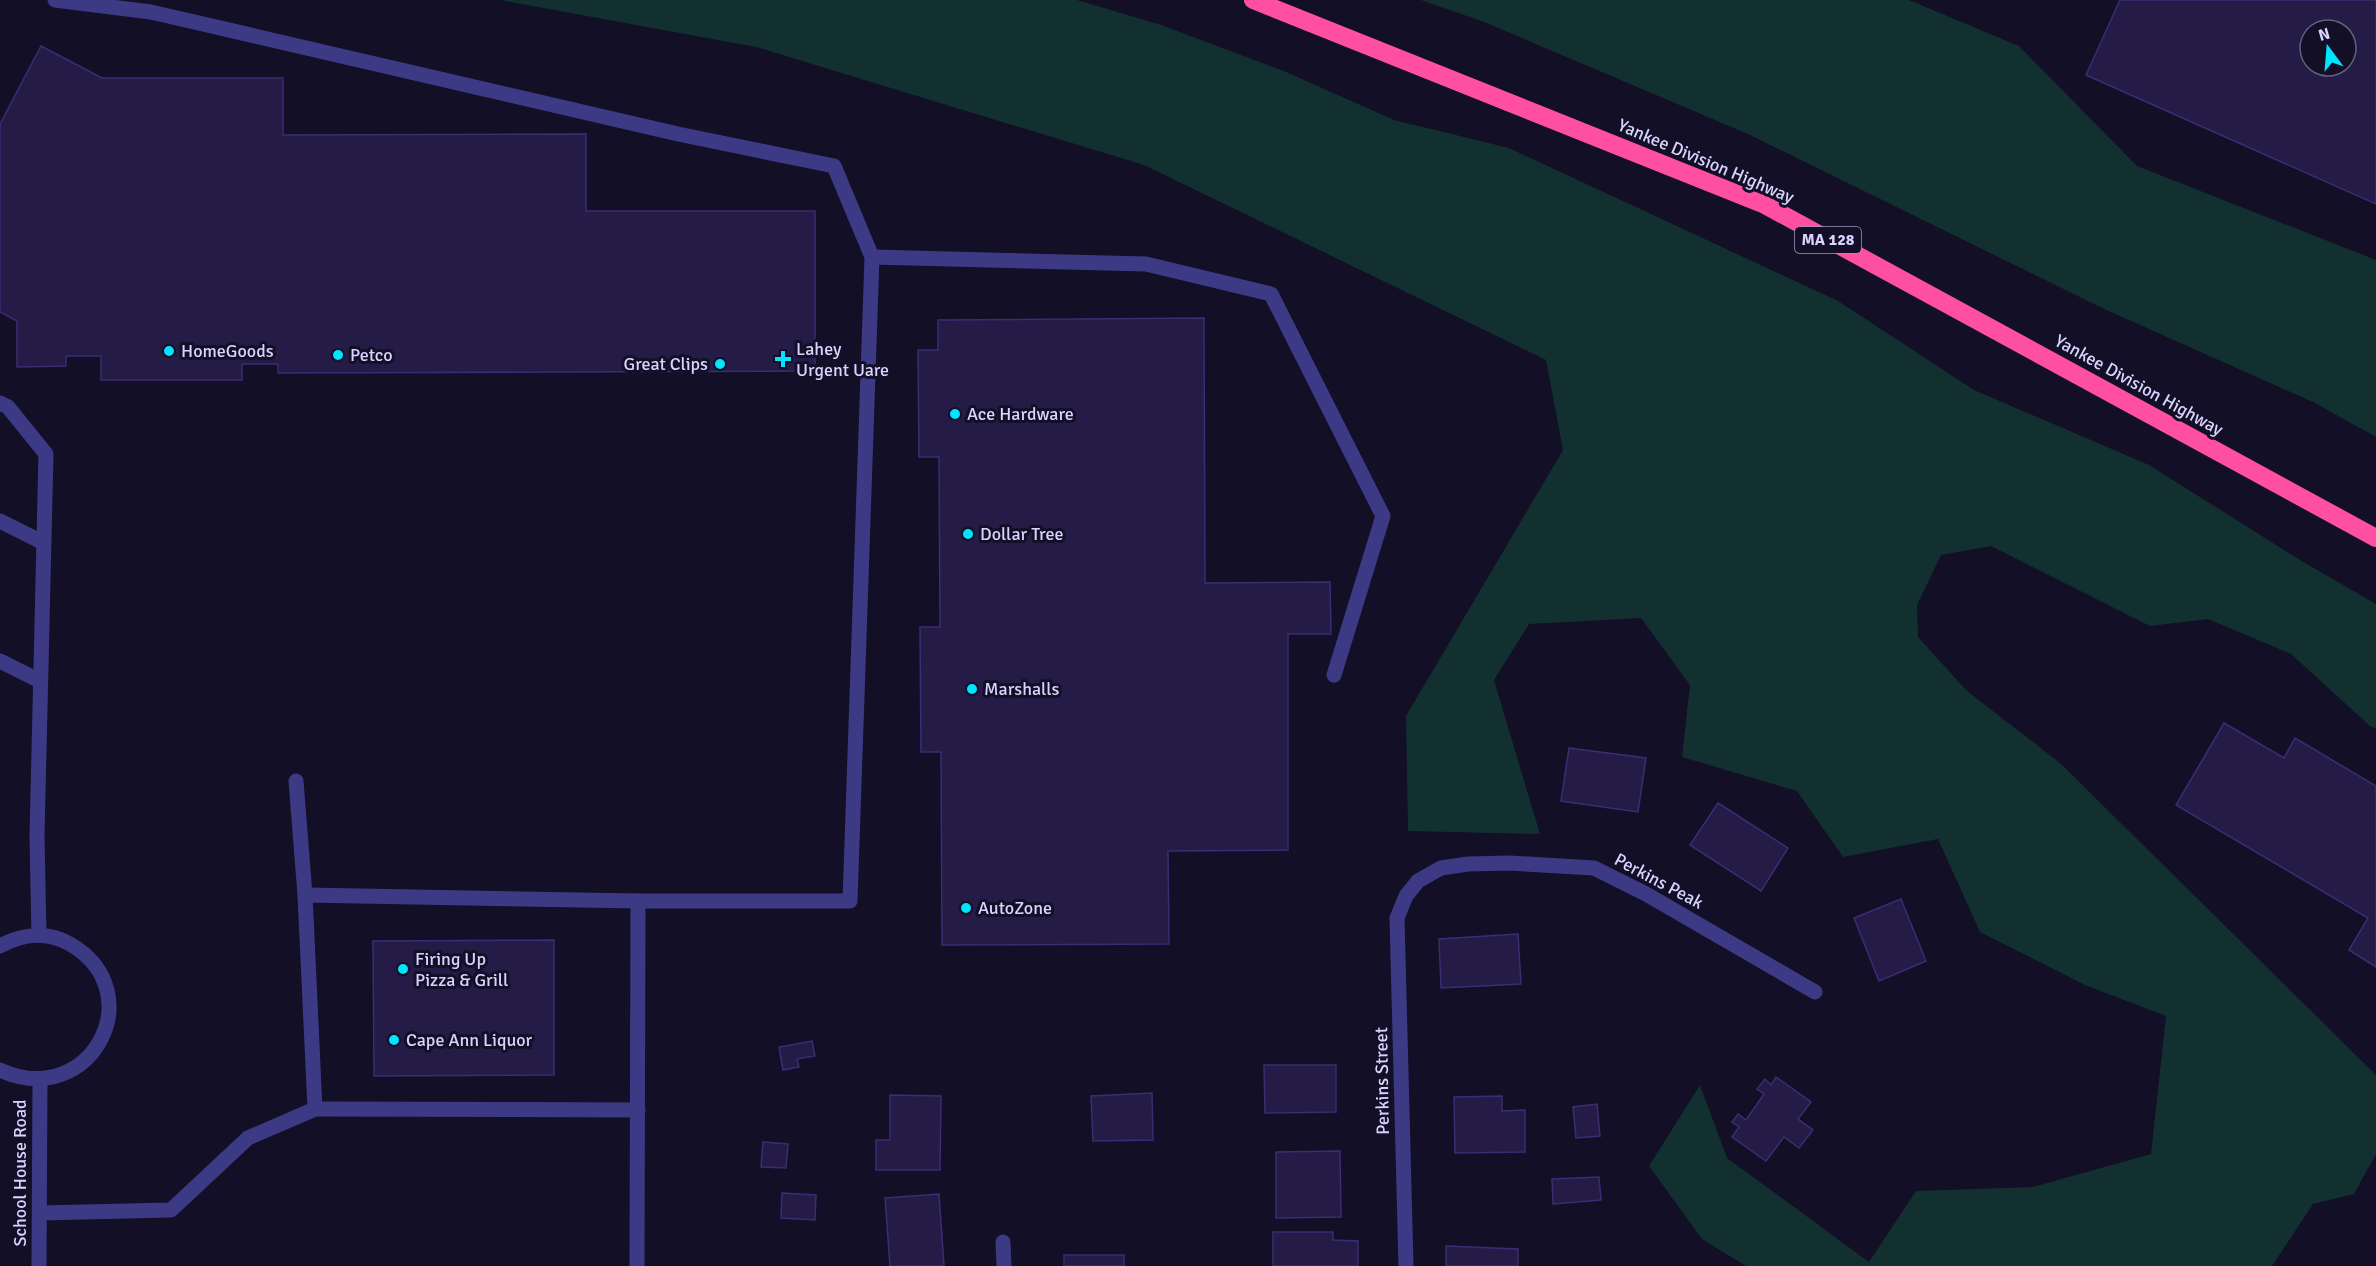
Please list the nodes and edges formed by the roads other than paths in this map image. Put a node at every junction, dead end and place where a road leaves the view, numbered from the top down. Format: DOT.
graph roads {
  1 [pos="55,0"];
  2 [pos="1253,0"];
  3 [pos="872,257"];
  4 [pos="0,403"];
  5 [pos="0,521"];
  6 [pos="2376,538"];
  7 [pos="44,543"];
  8 [pos="0,661"];
  9 [pos="1334,675"];
  10 [pos="40,681"];
  11 [pos="296,781"];
  12 [pos="305,895"];
  13 [pos="1406,896"];
  14 [pos="638,901"];
  15 [pos="39,935"];
  16 [pos="0,946"];
  17 [pos="1815,993"];
  18 [pos="0,1070"];
  19 [pos="40,1080"];
  20 [pos="315,1109"];
  21 [pos="638,1110"];
  22 [pos="40,1214"];
  23 [pos="1003,1242"];
  24 [pos="39,1266"];
  25 [pos="638,1266"];
  26 [pos="1004,1266"];
  27 [pos="1406,1266"];
  1 -- 3 [label="street"];
  2 -- 6 [label="highway, Yankee Division Highway / MA 128"];
  3 -- 9 [label="street"];
  3 -- 14 [label="street"];
  4 -- 7 [label="street"];
  5 -- 7 [label="street"];
  7 -- 10 [label="street"];
  8 -- 10 [label="street"];
  10 -- 15 [label="street"];
  11 -- 12 [label="street"];
  12 -- 14 [label="street"];
  12 -- 20 [label="street"];
  13 -- 17 [label="street, Perkins Peak"];
  13 -- 27 [label="street, Perkins Street"];
  14 -- 21 [label="street"];
  15 -- 16 [label="street"];
  15 -- 19 [label="street"];
  18 -- 19 [label="street"];
  19 -- 22 [label="street, School House Road"];
  20 -- 21 [label="street"];
  20 -- 22 [label="street"];
  21 -- 25 [label="street"];
  22 -- 24 [label="street, School House Road"];
  23 -- 26 [label="street"];
}
